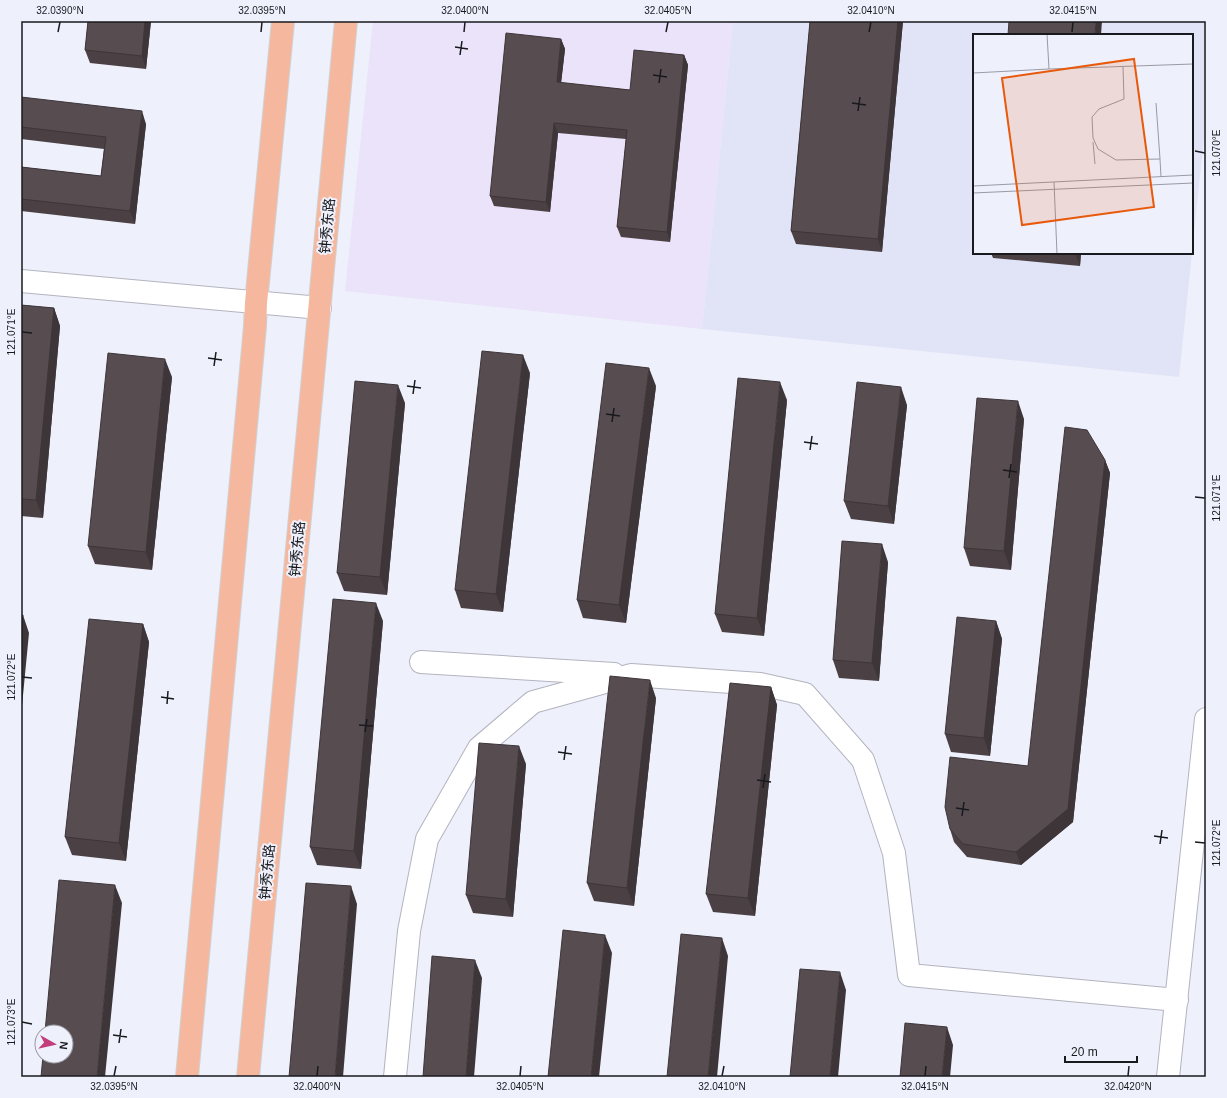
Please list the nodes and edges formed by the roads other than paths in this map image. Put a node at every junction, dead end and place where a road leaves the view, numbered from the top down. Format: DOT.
graph roads {
  1 [pos="283,21"];
  2 [pos="346,21"];
  3 [pos="21,281"];
  4 [pos="256,303"];
  5 [pos="320,308"];
  6 [pos="421,662"];
  7 [pos="631,675"];
  8 [pos="1206,719"];
  9 [pos="1177,1000"];
  10 [pos="187,1077"];
  11 [pos="248,1077"];
  12 [pos="395,1077"];
  13 [pos="1168,1077"];
  1 -- 4 [label="main road"];
  2 -- 5 [label="main road, 钟秀东路"];
  3 -- 4 [label="street"];
  4 -- 5 [label="street"];
  4 -- 10 [label="main road"];
  5 -- 11 [label="main road, 钟秀东路"];
  6 -- 7 [label="street"];
  7 -- 9 [label="street"];
  7 -- 12 [label="street"];
  8 -- 9 [label="street"];
  9 -- 13 [label="street"];
}
